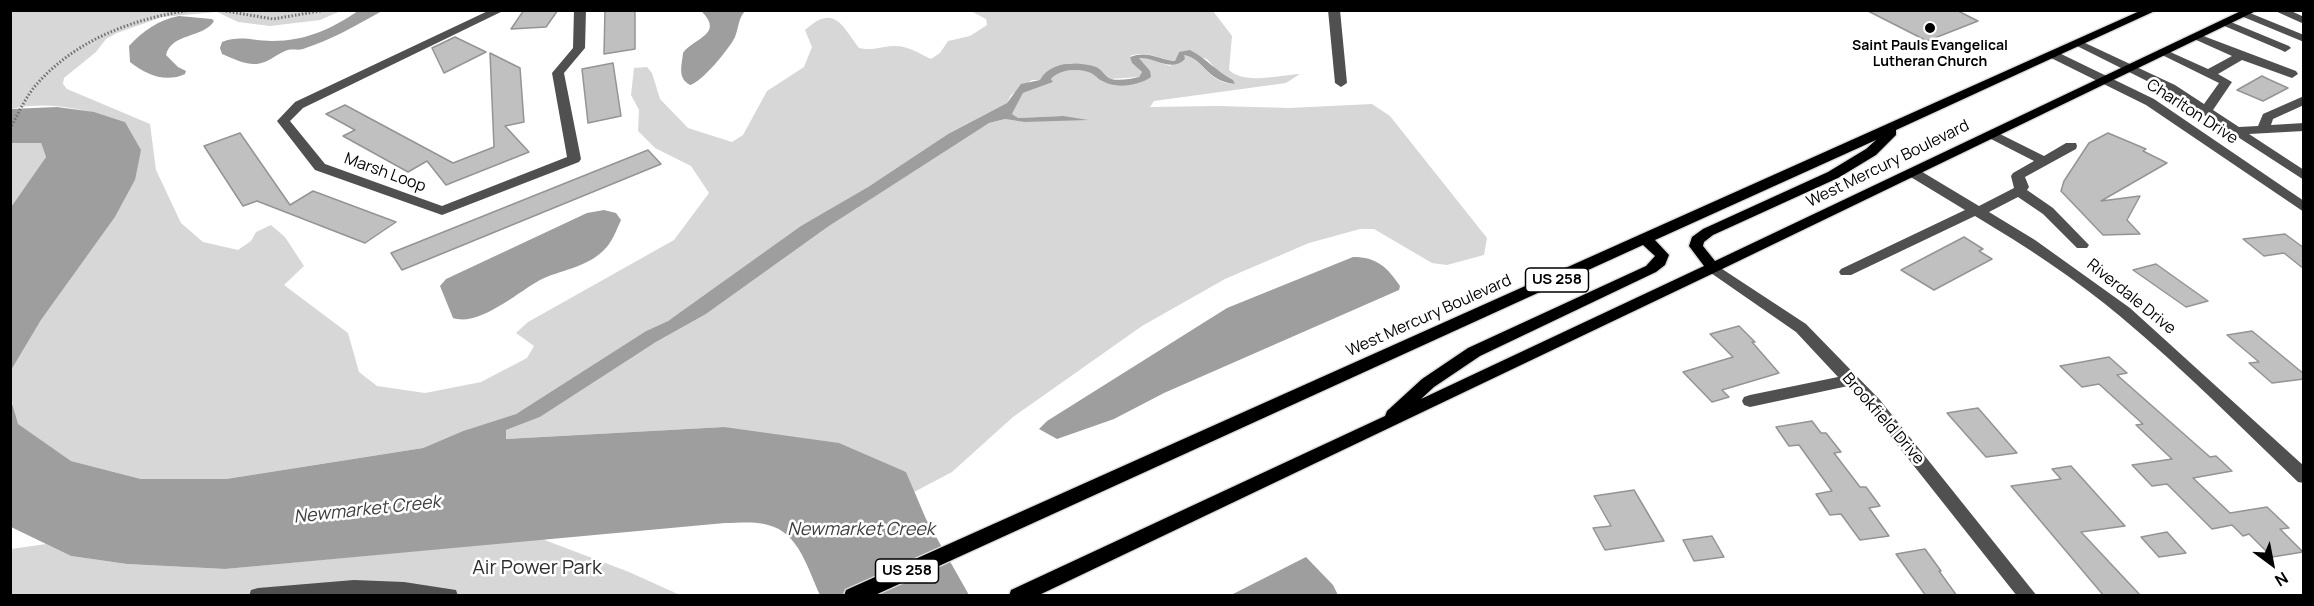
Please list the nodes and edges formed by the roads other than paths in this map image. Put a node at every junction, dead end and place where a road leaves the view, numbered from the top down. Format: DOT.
graph roads {
  1 [pos="500,10"];
  2 [pos="580,10"];
  3 [pos="1334,10"];
  4 [pos="2152,10"];
  5 [pos="2278,10"];
  6 [pos="2249,12"];
  7 [pos="2304,21"];
  8 [pos="2226,23"];
  9 [pos="2198,38"];
  10 [pos="2303,39"];
  11 [pos="2079,44"];
  12 [pos="2164,53"];
  13 [pos="2055,54"];
  14 [pos="2241,56"];
  15 [pos="2132,68"];
  16 [pos="2208,74"];
  17 [pos="2292,74"];
  18 [pos="2107,80"];
  19 [pos="1341,83"];
  20 [pos="2304,99"];
  21 [pos="2206,111"];
  22 [pos="1898,125"];
  23 [pos="2304,127"];
  24 [pos="2264,128"];
  25 [pos="2236,131"];
  26 [pos="1994,135"];
  27 [pos="2071,146"];
  28 [pos="2044,161"];
  29 [pos="1914,173"];
  30 [pos="2304,176"];
  31 [pos="2019,191"];
  32 [pos="2304,208"];
  33 [pos="1977,211"];
  34 [pos="1646,240"];
  35 [pos="2082,245"];
  36 [pos="1713,268"];
  37 [pos="1846,272"];
  38 [pos="1851,380"];
  39 [pos="1750,401"];
  40 [pos="1382,425"];
  41 [pos="2304,477"];
  42 [pos="258,596"];
  43 [pos="449,596"];
  44 [pos="853,596"];
  45 [pos="1018,596"];
  46 [pos="2028,596"];
  1 -- 2 [label="street, Marsh Loop"];
  3 -- 19 [label="street"];
  4 -- 11 [label="main road, West Mercury Boulevard / US 258"];
  5 -- 7 [label="street"];
  6 -- 8 [label="main road, West Mercury Boulevard"];
  6 -- 10 [label="street"];
  8 -- 9 [label="main road, West Mercury Boulevard"];
  8 -- 10 [label="street"];
  9 -- 12 [label="main road, West Mercury Boulevard"];
  9 -- 14 [label="street"];
  11 -- 13 [label="main road, West Mercury Boulevard / US 258"];
  11 -- 15 [label="street, Charlton Drive"];
  12 -- 15 [label="main road, West Mercury Boulevard"];
  12 -- 16 [label="street"];
  13 -- 18 [label="street, Charlton Drive"];
  13 -- 22 [label="main road, West Mercury Boulevard / US 258"];
  14 -- 16 [label="street"];
  14 -- 17 [label="street"];
  15 -- 18 [label="main road, West Mercury Boulevard"];
  15 -- 21 [label="street, Charlton Drive"];
  16 -- 21 [label="street"];
  18 -- 26 [label="main road, West Mercury Boulevard"];
  18 -- 32 [label="street, Charlton Drive"];
  20 -- 24 [label="street"];
  21 -- 25 [label="street, Charlton Drive"];
  22 -- 34 [label="main road, West Mercury Boulevard / US 258"];
  22 -- 36 [label="main road"];
  23 -- 24 [label="street"];
  24 -- 25 [label="street"];
  25 -- 30 [label="street, Charlton Drive"];
  26 -- 28 [label="street"];
  26 -- 29 [label="main road, West Mercury Boulevard"];
  27 -- 28 [label="street"];
  28 -- 31 [label="street"];
  29 -- 33 [label="street, Riverdale Drive"];
  29 -- 36 [label="main road, West Mercury Boulevard"];
  31 -- 33 [label="street"];
  31 -- 35 [label="street"];
  33 -- 37 [label="street"];
  33 -- 41 [label="street, Riverdale Drive"];
  34 -- 40 [label="main road"];
  34 -- 44 [label="main road, West Mercury Boulevard / US 258"];
  36 -- 38 [label="street, Brookfield Drive"];
  36 -- 40 [label="main road, West Mercury Boulevard"];
  38 -- 39 [label="street"];
  38 -- 46 [label="street, Brookfield Drive"];
  40 -- 45 [label="main road, West Mercury Boulevard"];
  42 -- 43 [label="street"];
}
